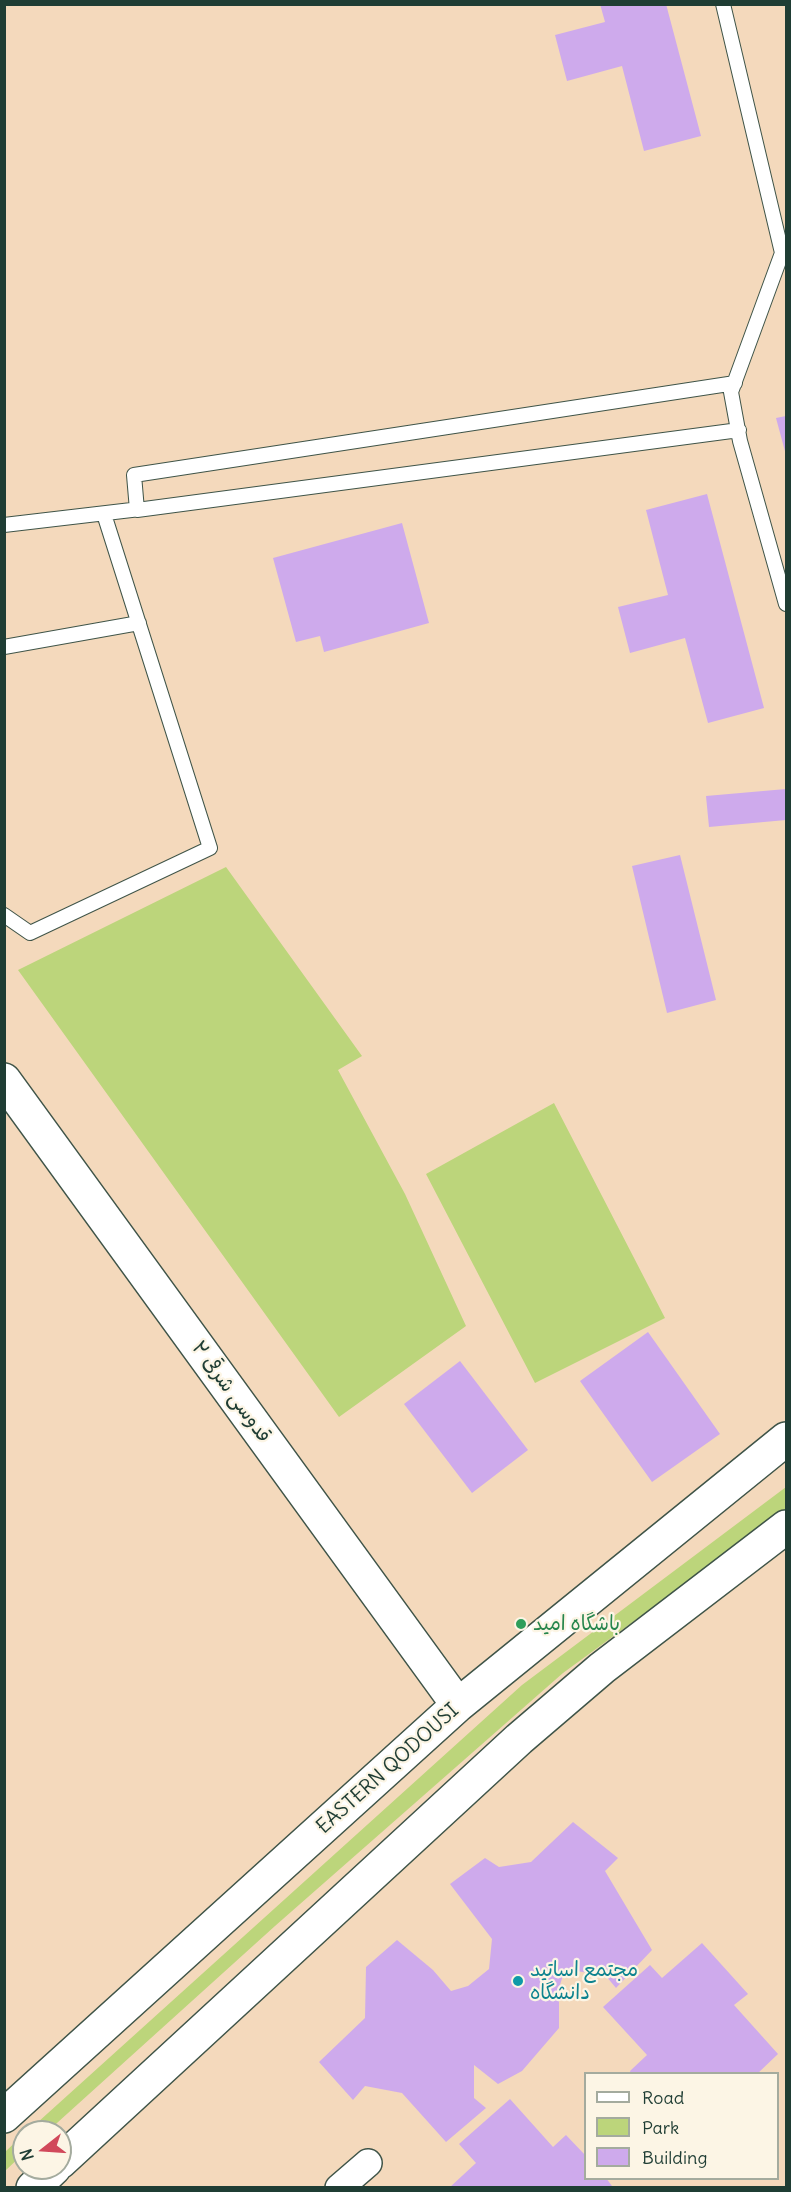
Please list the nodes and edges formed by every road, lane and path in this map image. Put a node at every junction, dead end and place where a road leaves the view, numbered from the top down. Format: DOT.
graph roads {
  1 [pos="723,4"];
  2 [pos="735,383"];
  3 [pos="739,430"];
  4 [pos="141,509"];
  5 [pos="104,514"];
  6 [pos="4,525"];
  7 [pos="786,604"];
  8 [pos="139,623"];
  9 [pos="4,647"];
  10 [pos="4,915"];
  11 [pos="4,1080"];
  12 [pos="786,1439"];
  13 [pos="786,1527"];
  14 [pos="458,1705"];
  15 [pos="4,2116"];
  16 [pos="72,2151"];
  17 [pos="368,2163"];
  18 [pos="339,2187"];
  1 -- 2 [label="lane"];
  2 -- 3 [label="lane"];
  2 -- 4 [label="lane"];
  3 -- 4 [label="lane"];
  3 -- 7 [label="lane"];
  4 -- 5 [label="lane"];
  5 -- 6 [label="lane"];
  5 -- 8 [label="lane"];
  8 -- 9 [label="lane"];
  8 -- 10 [label="lane"];
  11 -- 14 [label="main road, قدوسی شرقی ۲"];
  12 -- 14 [label="main road, EASTERN QODOUSI"];
  13 -- 16 [label="main road"];
  14 -- 15 [label="main road, EASTERN QODOUSI"];
  17 -- 18 [label="street"];
}
